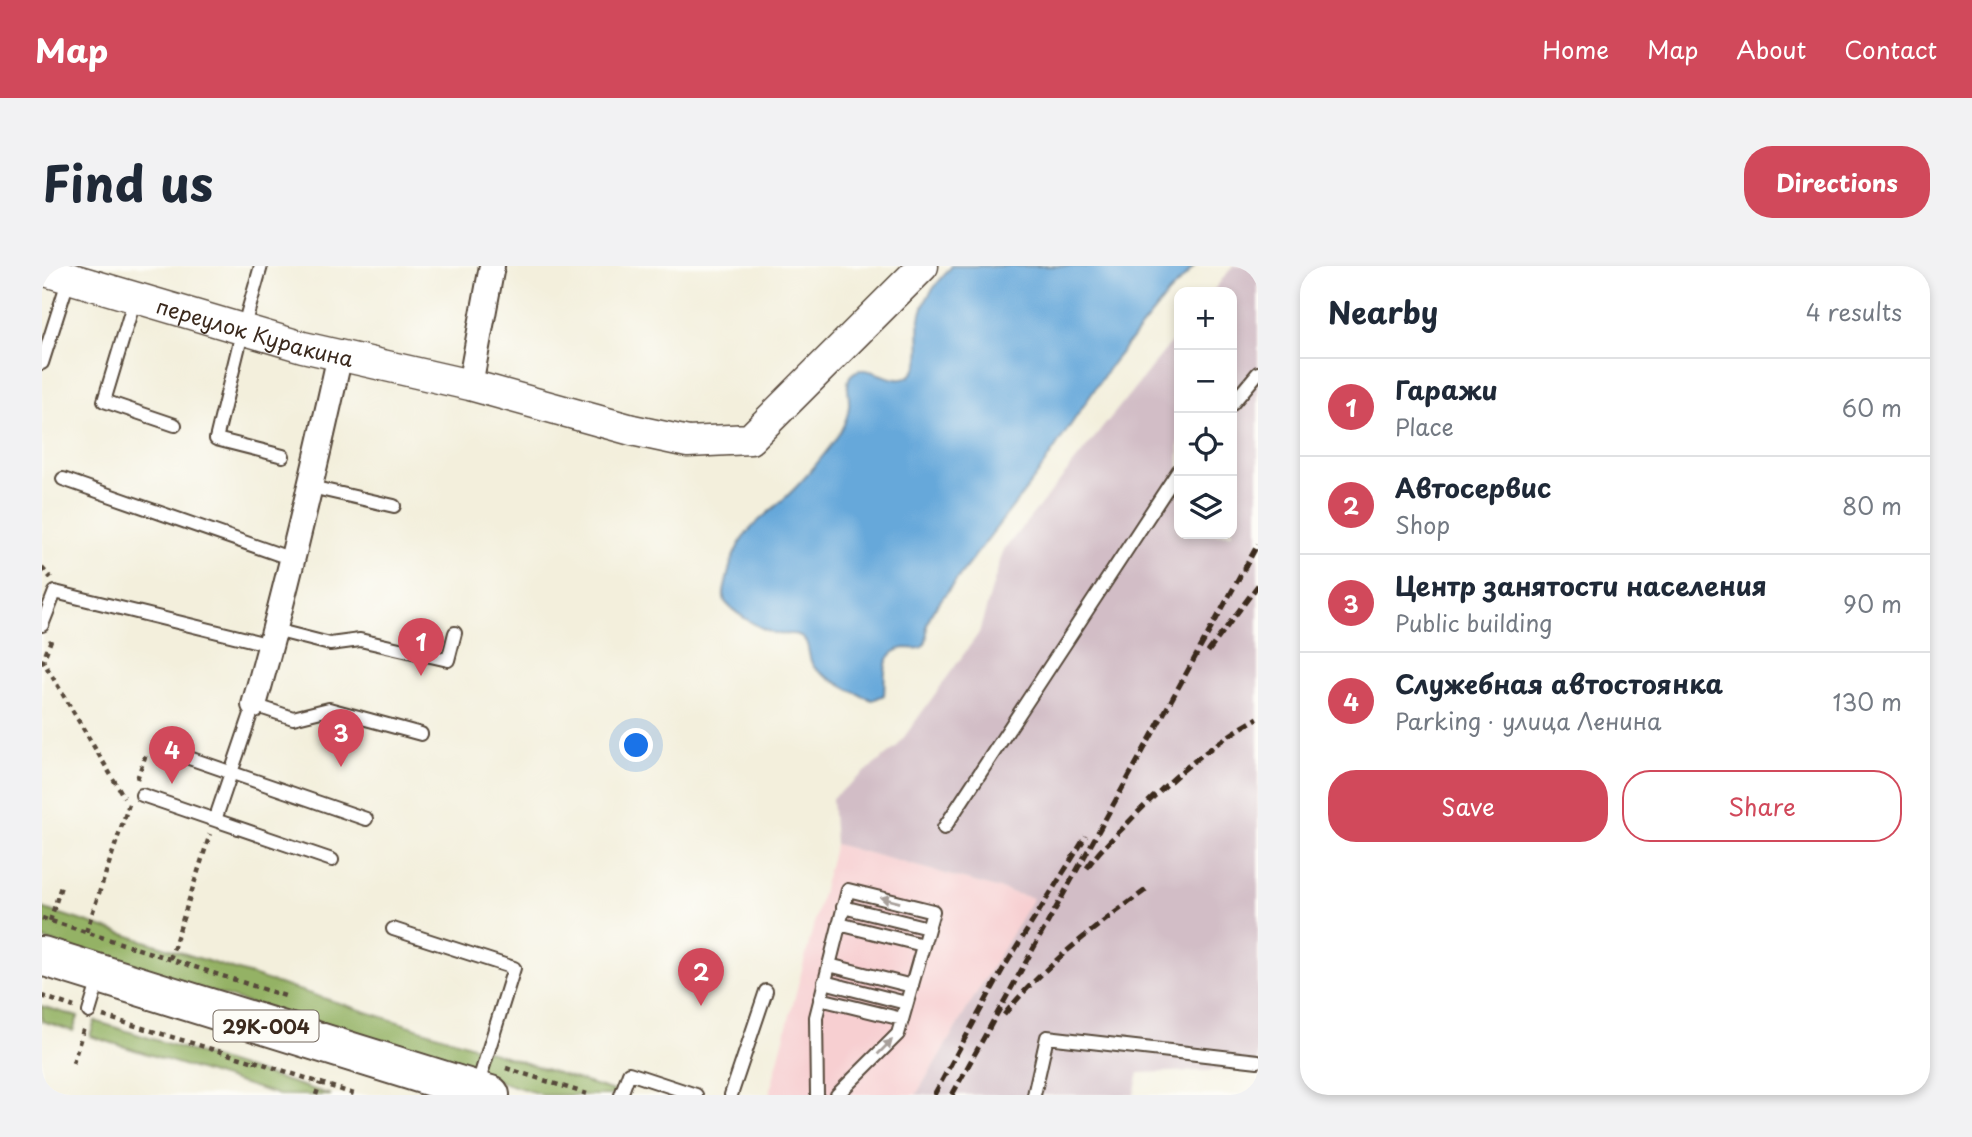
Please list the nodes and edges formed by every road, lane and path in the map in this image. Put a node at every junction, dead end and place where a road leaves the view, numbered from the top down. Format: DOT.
graph roads {
  1 [pos="261,266"];
  2 [pos="492,266"];
  3 [pos="923,266"];
  4 [pos="55,274"];
  5 [pos="135,297"];
  6 [pos="243,329"];
  7 [pos="340,355"];
  8 [pos="42,363"];
  9 [pos="1258,373"];
  10 [pos="470,385"];
  11 [pos="1237,398"];
  12 [pos="175,425"];
  13 [pos="283,456"];
  14 [pos="1175,476"];
  15 [pos="62,480"];
  16 [pos="311,487"];
  17 [pos="394,506"];
  18 [pos="292,559"];
  19 [pos="42,568"];
  20 [pos="67,595"];
  21 [pos="42,625"];
  22 [pos="455,634"];
  23 [pos="273,638"];
  24 [pos="254,705"];
  25 [pos="421,734"];
  26 [pos="154,747"];
  27 [pos="231,772"];
  28 [pos="137,782"];
  29 [pos="137,794"];
  30 [pos="129,805"];
  31 [pos="366,819"];
  32 [pos="215,820"];
  33 [pos="944,828"];
  34 [pos="332,860"];
  35 [pos="62,883"];
  36 [pos="843,907"];
  37 [pos="839,923"];
  38 [pos="928,928"];
  39 [pos="393,929"];
  40 [pos="86,932"];
  41 [pos="46,939"];
  42 [pos="923,945"];
  43 [pos="170,959"];
  44 [pos="829,965"];
  45 [pos="100,974"];
  46 [pos="824,982"];
  47 [pos="912,986"];
  48 [pos="766,991"];
  49 [pos="42,996"];
  50 [pos="820,999"];
  51 [pos="906,1003"];
  52 [pos="89,1012"];
  53 [pos="902,1019"];
  54 [pos="1258,1061"];
  55 [pos="254,1062"];
  56 [pos="73,1063"];
  57 [pos="320,1083"];
  58 [pos="483,1093"];
  59 [pos="316,1095"];
  60 [pos="621,1095"];
  61 [pos="696,1095"];
  62 [pos="732,1095"];
  63 [pos="817,1095"];
  64 [pos="837,1095"];
  65 [pos="1034,1095"];
  1 -- 6 [label="lane"];
  2 -- 10 [label="street"];
  3 -- 10 [label="street, переулок Куракина"];
  4 -- 5 [label="street, переулок Куракина"];
  4 -- 8 [label="lane"];
  5 -- 6 [label="street, переулок Куракина"];
  5 -- 12 [label="lane"];
  6 -- 7 [label="street, переулок Куракина"];
  6 -- 13 [label="lane"];
  7 -- 10 [label="street, переулок Куракина"];
  7 -- 16 [label="street"];
  9 -- 11 [label="lane"];
  14 -- 33 [label="lane"];
  15 -- 18 [label="lane"];
  16 -- 17 [label="lane"];
  16 -- 18 [label="street"];
  18 -- 23 [label="street"];
  19 -- 20 [label="path"];
  20 -- 21 [label="lane"];
  20 -- 23 [label="lane"];
  20 -- 30 [label="path"];
  22 -- 23 [label="lane"];
  23 -- 24 [label="street"];
  24 -- 25 [label="lane"];
  24 -- 27 [label="lane"];
  26 -- 27 [label="lane"];
  26 -- 28 [label="path"];
  27 -- 31 [label="lane"];
  27 -- 32 [label="lane"];
  29 -- 30 [label="path"];
  29 -- 32 [label="lane"];
  30 -- 40 [label="path"];
  32 -- 34 [label="lane"];
  32 -- 43 [label="path"];
  35 -- 41 [label="path"];
  36 -- 37 [label="lane"];
  36 -- 38 [label="lane"];
  38 -- 36 [label="lane, one-way"];
  37 -- 42 [label="lane"];
  37 -- 44 [label="lane"];
  38 -- 42 [label="lane"];
  39 -- 58 [label="lane"];
  41 -- 45 [label="main road, 29К-004"];
  42 -- 47 [label="lane"];
  44 -- 46 [label="lane"];
  44 -- 47 [label="lane"];
  45 -- 52 [label="lane"];
  45 -- 58 [label="main road, 29К-004"];
  46 -- 50 [label="lane"];
  46 -- 51 [label="lane"];
  47 -- 51 [label="lane"];
  48 -- 62 [label="lane"];
  49 -- 52 [label="path"];
  50 -- 53 [label="lane"];
  50 -- 63 [label="lane"];
  51 -- 53 [label="lane"];
  52 -- 55 [label="path"];
  52 -- 56 [label="path"];
  64 -- 53 [label="lane, one-way"];
  54 -- 65 [label="lane"];
  57 -- 59 [label="path"];
  60 -- 61 [label="lane"];
}
